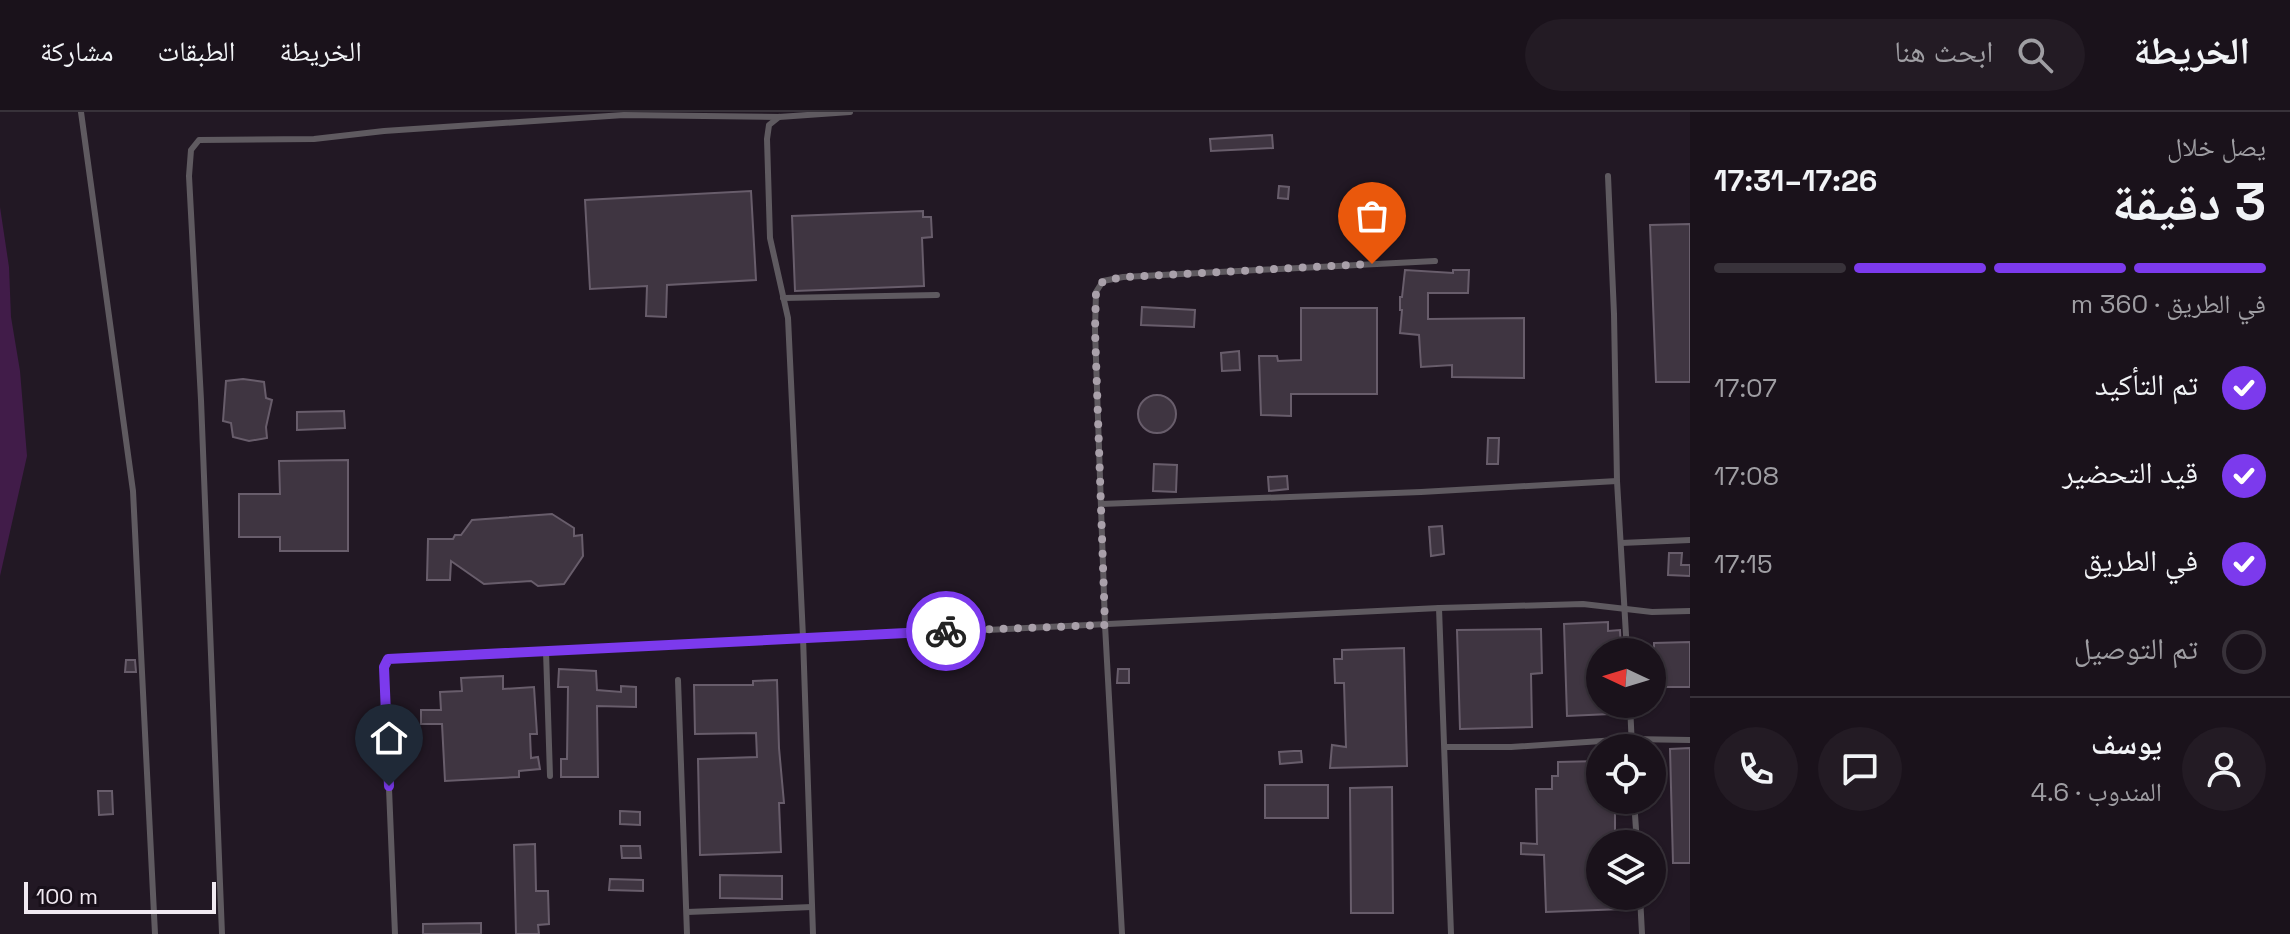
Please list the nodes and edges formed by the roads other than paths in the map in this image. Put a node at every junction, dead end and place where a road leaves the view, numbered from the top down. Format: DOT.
graph roads {
  1 [pos="81,112"];
  2 [pos="850,112"];
  3 [pos="779,117"];
  4 [pos="1608,176"];
  5 [pos="1435,261"];
  6 [pos="937,295"];
  7 [pos="783,298"];
  8 [pos="1617,481"];
  9 [pos="1101,504"];
  10 [pos="1690,540"];
  11 [pos="1621,543"];
  12 [pos="1439,608"];
  13 [pos="1625,608"];
  14 [pos="1690,611"];
  15 [pos="1105,625"];
  16 [pos="803,637"];
  17 [pos="1626,638"];
  18 [pos="546,651"];
  19 [pos="678,680"];
  20 [pos="1666,740"];
  21 [pos="1690,740"];
  22 [pos="1586,742"];
  23 [pos="1445,747"];
  24 [pos="550,776"];
  25 [pos="812,907"];
  26 [pos="1641,910"];
  27 [pos="687,912"];
  28 [pos="155,934"];
  29 [pos="222,934"];
  30 [pos="395,934"];
  31 [pos="687,934"];
  32 [pos="813,934"];
  33 [pos="1122,934"];
  34 [pos="1451,934"];
  35 [pos="1642,934"];
  1 -- 28 [label="lane"];
  2 -- 3 [label="lane"];
  3 -- 7 [label="lane"];
  3 -- 29 [label="lane"];
  4 -- 8 [label="lane"];
  5 -- 9 [label="lane"];
  6 -- 7 [label="lane"];
  7 -- 16 [label="lane"];
  8 -- 9 [label="lane"];
  8 -- 11 [label="lane"];
  9 -- 15 [label="lane"];
  10 -- 11 [label="lane"];
  11 -- 13 [label="lane"];
  12 -- 13 [label="lane"];
  12 -- 15 [label="lane"];
  12 -- 23 [label="lane"];
  13 -- 14 [label="lane"];
  13 -- 17 [label="lane"];
  15 -- 16 [label="lane"];
  15 -- 33 [label="lane"];
  16 -- 18 [label="lane"];
  16 -- 25 [label="lane"];
  18 -- 24 [label="lane"];
  18 -- 30 [label="lane"];
  19 -- 27 [label="lane"];
  20 -- 21 [label="lane"];
  22 -- 23 [label="lane"];
  23 -- 34 [label="lane"];
  25 -- 27 [label="lane"];
  25 -- 32 [label="lane"];
  26 -- 35 [label="lane"];
  27 -- 31 [label="lane"];
}
